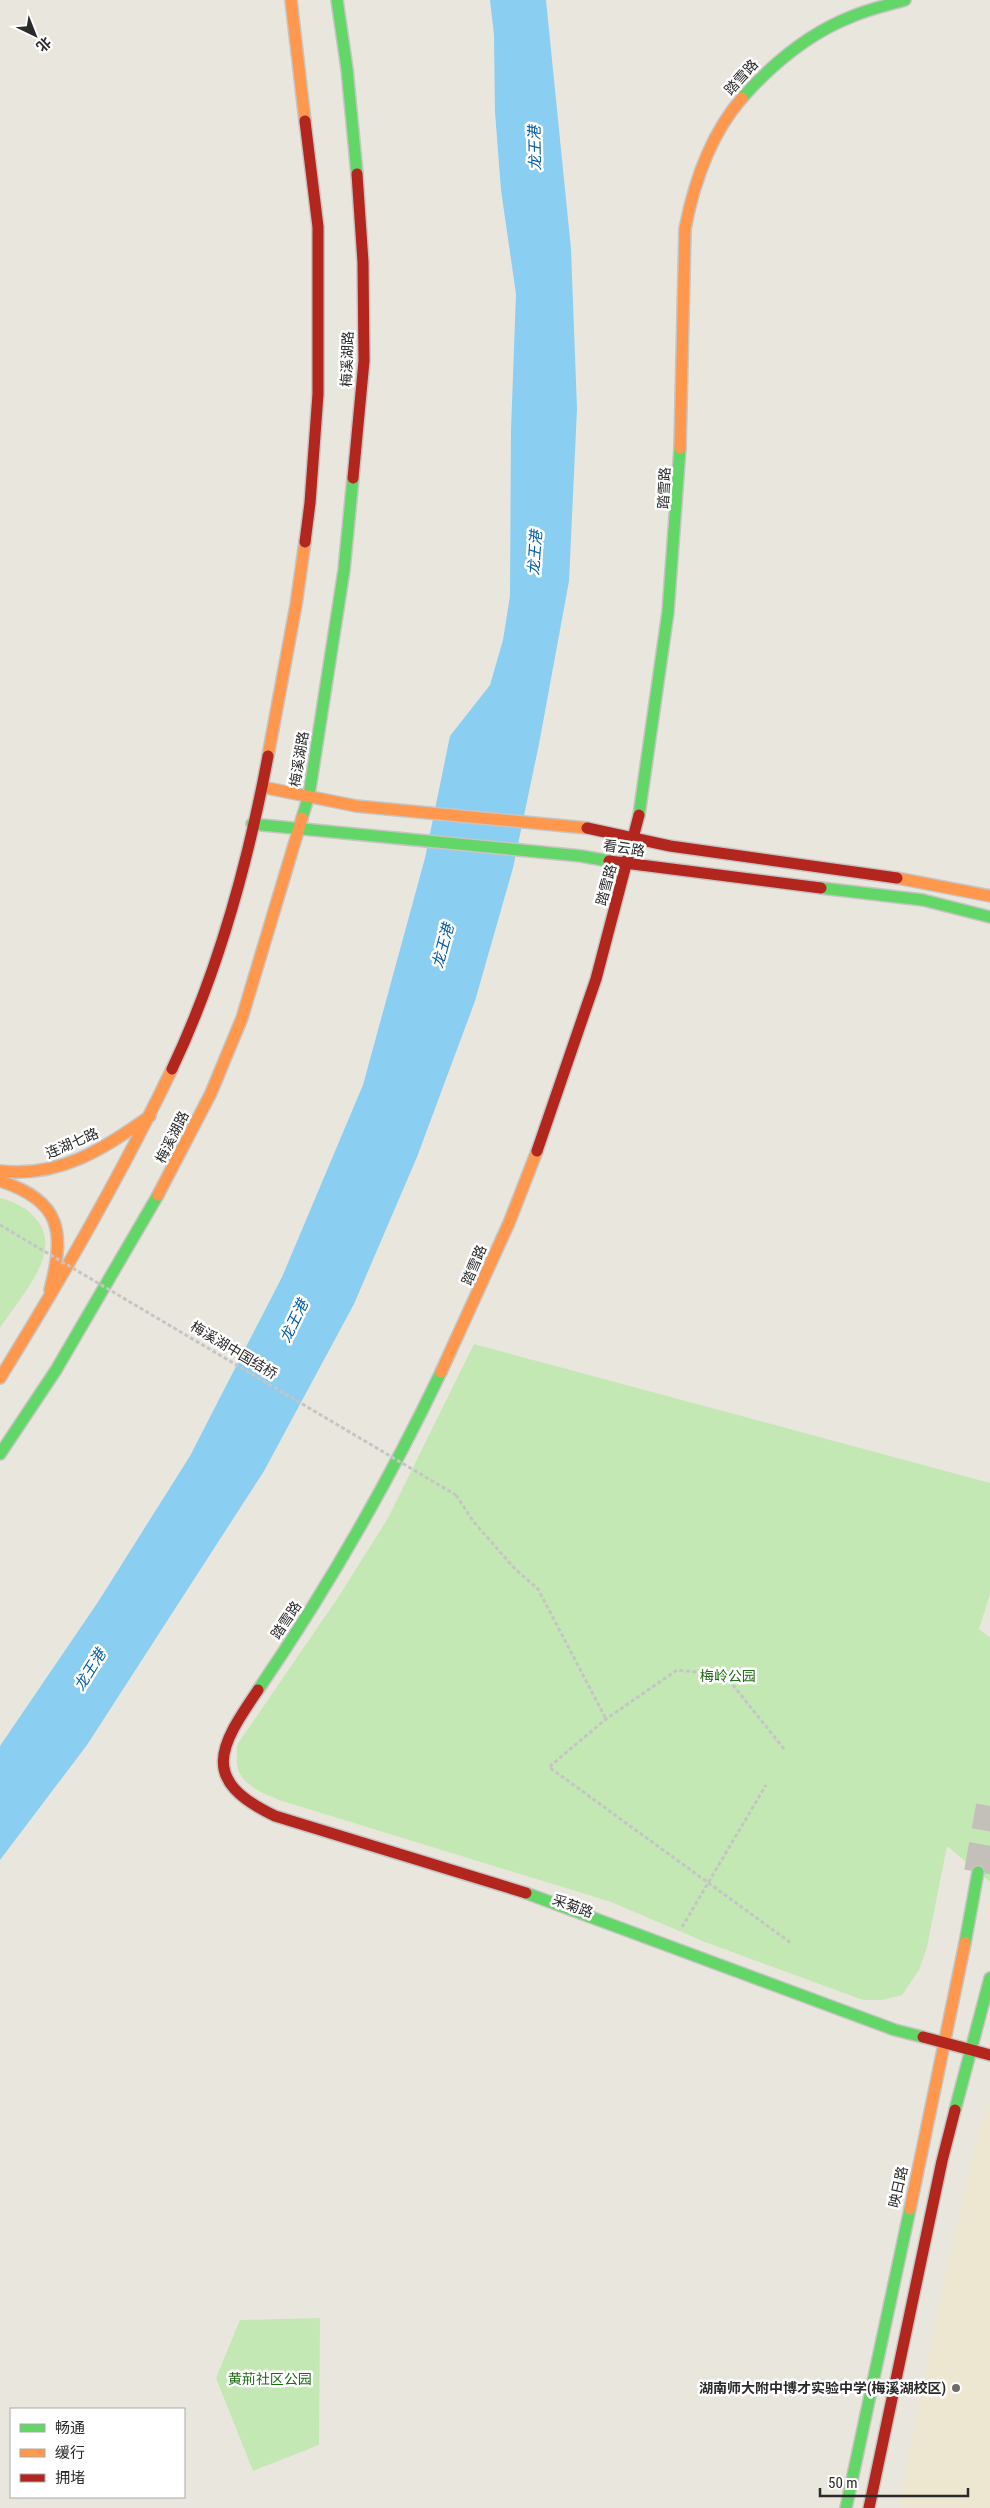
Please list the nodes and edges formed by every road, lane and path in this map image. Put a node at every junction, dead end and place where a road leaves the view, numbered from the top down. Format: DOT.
graph roads {
  1 [pos="291,0"];
  2 [pos="337,0"];
  3 [pos="872,0"];
  4 [pos="905,0"];
  5 [pos="763,59"];
  6 [pos="750,72"];
  7 [pos="262,787"];
  8 [pos="309,794"];
  9 [pos="252,824"];
  10 [pos="299,828"];
  11 [pos="628,837"];
  12 [pos="621,863"];
  13 [pos="990,896"];
  14 [pos="990,917"];
  15 [pos="150,1116"];
  16 [pos="519,1163"];
  17 [pos="0,1171"];
  18 [pos="0,1181"];
  19 [pos="495,1224"];
  20 [pos="0,1225"];
  21 [pos="46,1304"];
  22 [pos="0,1378"];
  23 [pos="0,1454"];
  24 [pos="227,1716"];
  25 [pos="606,1719"];
  26 [pos="220,1743"];
  27 [pos="784,1749"];
  28 [pos="766,1785"];
  29 [pos="978,1872"];
  30 [pos="708,1883"];
  31 [pos="792,1943"];
  32 [pos="670,1947"];
  33 [pos="990,1978"];
  34 [pos="908,2045"];
  35 [pos="945,2045"];
  36 [pos="971,2052"];
  37 [pos="990,2055"];
  38 [pos="951,2059"];
  39 [pos="983,2067"];
  40 [pos="846,2508"];
  41 [pos="869,2508"];
  1 -- 7 [label="street, 梅溪湖路"];
  2 -- 8 [label="street, 梅溪湖路"];
  3 -- 5 [label="street, 踏雪路"];
  4 -- 11 [label="street, 踏雪路"];
  6 -- 11 [label="street, 踏雪路"];
  7 -- 8 [label="street, 看云路"];
  7 -- 9 [label="street, 梅溪湖路"];
  8 -- 10 [label="street, 梅溪湖路"];
  8 -- 11 [label="street, 看云路"];
  9 -- 10 [label="street, 看云路"];
  9 -- 15 [label="street, 梅溪湖路"];
  10 -- 12 [label="street, 看云路"];
  10 -- 23 [label="street, 梅溪湖路"];
  11 -- 12 [label="street, 踏雪路"];
  11 -- 13 [label="street, 看云路"];
  12 -- 14 [label="street, 看云路"];
  12 -- 16 [label="street, 踏雪路"];
  12 -- 26 [label="street, 踏雪路"];
  15 -- 17 [label="street, 连湖七路"];
  15 -- 21 [label="street, 梅溪湖路"];
  18 -- 21 [label="street"];
  19 -- 24 [label="street, 踏雪路"];
  20 -- 25 [label="path, 梅溪湖中国结桥, bridge"];
  21 -- 22 [label="street, 梅溪湖路"];
  25 -- 27 [label="path"];
  25 -- 30 [label="path"];
  26 -- 32 [label="street, 采菊路"];
  26 -- 34 [label="street, 采菊路"];
  28 -- 30 [label="path"];
  29 -- 35 [label="street, 映日路"];
  30 -- 31 [label="path"];
  30 -- 32 [label="path"];
  32 -- 35 [label="street, 采菊路"];
  33 -- 36 [label="street, 映日路"];
  35 -- 36 [label="street, 采菊路"];
  35 -- 38 [label="street, 映日路"];
  36 -- 37 [label="street, 采菊路"];
  36 -- 38 [label="street, 映日路"];
  38 -- 39 [label="street"];
  38 -- 40 [label="street, 映日路"];
  38 -- 41 [label="street, 映日路"];
}
